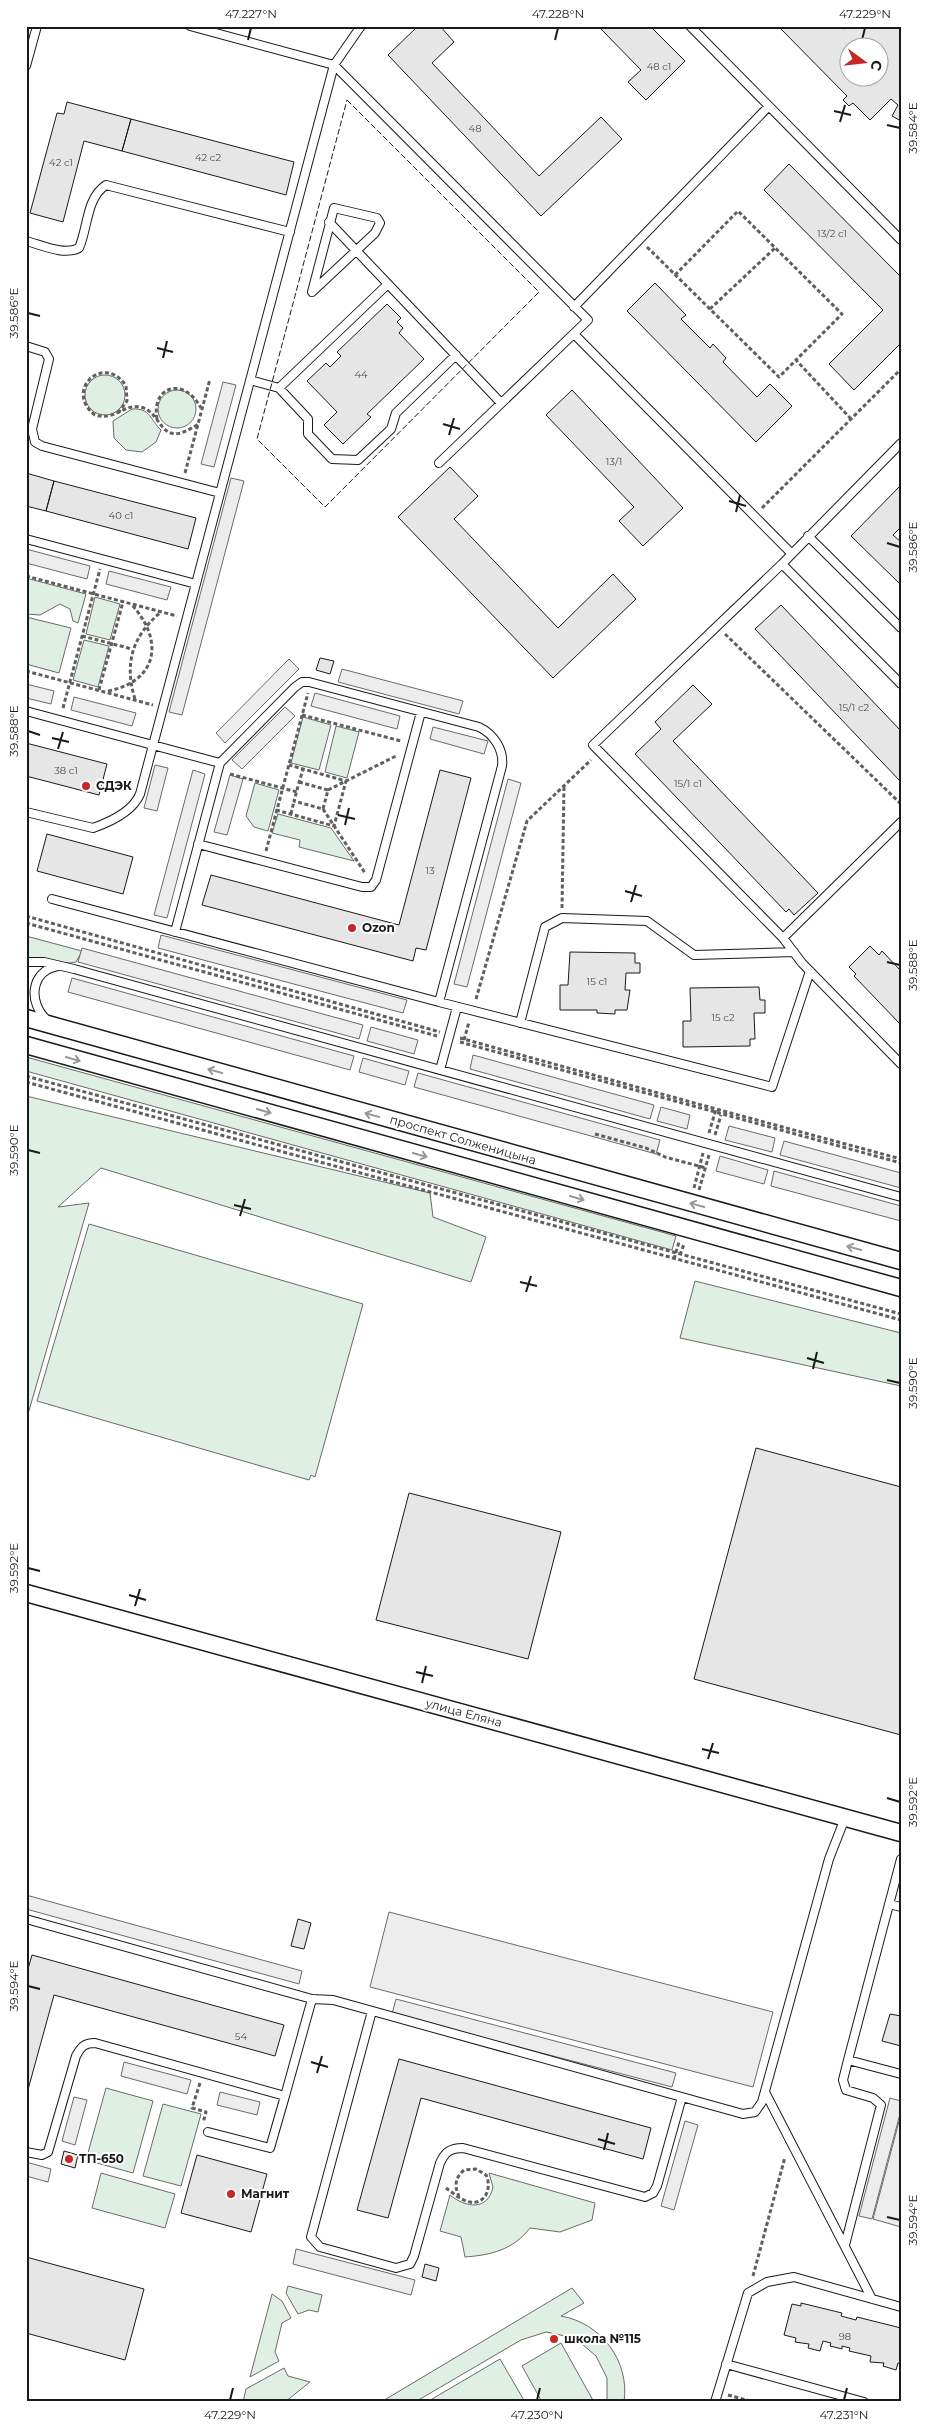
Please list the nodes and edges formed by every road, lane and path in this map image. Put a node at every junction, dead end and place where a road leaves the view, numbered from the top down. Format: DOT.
graph roads {
  1 [pos="37,26"];
  2 [pos="190,26"];
  3 [pos="361,26"];
  4 [pos="690,26"];
  5 [pos="334,64"];
  6 [pos="26,66"];
  7 [pos="769,106"];
  8 [pos="329,222"];
  9 [pos="290,232"];
  10 [pos="639,240"];
  11 [pos="901,240"];
  12 [pos="26,241"];
  13 [pos="775,248"];
  14 [pos="356,251"];
  15 [pos="674,274"];
  16 [pos="388,284"];
  17 [pos="574,307"];
  18 [pos="710,309"];
  19 [pos="574,334"];
  20 [pos="26,346"];
  21 [pos="456,355"];
  22 [pos="796,360"];
  23 [pos="901,369"];
  24 [pos="210,379"];
  25 [pos="250,380"];
  26 [pos="279,388"];
  27 [pos="501,403"];
  28 [pos="202,409"];
  29 [pos="118,414"];
  30 [pos="851,419"];
  31 [pos="158,424"];
  32 [pos="198,424"];
  33 [pos="901,443"];
  34 [pos="439,463"];
  35 [pos="182,483"];
  36 [pos="220,493"];
  37 [pos="755,516"];
  38 [pos="808,536"];
  39 [pos="26,539"];
  40 [pos="792,554"];
  41 [pos="102,559"];
  42 [pos="782,564"];
  43 [pos="26,576"];
  44 [pos="196,584"];
  45 [pos="93,593"];
  46 [pos="123,601"];
  47 [pos="131,603"];
  48 [pos="161,612"];
  49 [pos="187,618"];
  50 [pos="147,623"];
  51 [pos="716,625"];
  52 [pos="901,628"];
  53 [pos="82,636"];
  54 [pos="112,644"];
  55 [pos="132,649"];
  56 [pos="26,671"];
  57 [pos="69,682"];
  58 [pos="310,682"];
  59 [pos="130,684"];
  60 [pos="901,684"];
  61 [pos="100,690"];
  62 [pos="105,692"];
  63 [pos="135,700"];
  64 [pos="163,707"];
  65 [pos="26,711"];
  66 [pos="421,712"];
  67 [pos="302,714"];
  68 [pos="60,720"];
  69 [pos="153,745"];
  70 [pos="411,748"];
  71 [pos="600,752"];
  72 [pos="399,754"];
  73 [pos="289,765"];
  74 [pos="218,766"];
  75 [pos="303,769"];
  76 [pos="346,781"];
  77 [pos="299,782"];
  78 [pos="564,786"];
  79 [pos="282,788"];
  80 [pos="328,790"];
  81 [pos="297,792"];
  82 [pos="294,801"];
  83 [pos="901,804"];
  84 [pos="323,808"];
  85 [pos="276,810"];
  86 [pos="26,812"];
  87 [pos="291,814"];
  88 [pos="901,822"];
  89 [pos="334,826"];
  90 [pos="198,844"];
  91 [pos="263,861"];
  92 [pos="373,884"];
  93 [pos="52,899"];
  94 [pos="26,916"];
  95 [pos="562,918"];
  96 [pos="26,923"];
  97 [pos="175,932"];
  98 [pos="783,938"];
  99 [pos="794,952"];
  100 [pos="26,962"];
  101 [pos="59,965"];
  102 [pos="810,971"];
  103 [pos="439,1002"];
  104 [pos="457,1007"];
  105 [pos="472,1011"];
  106 [pos="26,1018"];
  107 [pos="520,1024"];
  108 [pos="52,1025"];
  109 [pos="449,1037"];
  110 [pos="464,1041"];
  111 [pos="26,1046"];
  112 [pos="901,1064"];
  113 [pos="440,1070"];
  114 [pos="26,1076"];
  115 [pos="26,1082"];
  116 [pos="716,1109"];
  117 [pos="721,1115"];
  118 [pos="595,1134"];
  119 [pos="712,1145"];
  120 [pos="901,1163"];
  121 [pos="706,1168"];
  122 [pos="901,1197"];
  123 [pos="695,1205"];
  124 [pos="688,1229"];
  125 [pos="680,1255"];
  126 [pos="901,1261"];
  127 [pos="901,1288"];
  128 [pos="901,1314"];
  129 [pos="901,1320"];
  130 [pos="26,1593"];
  131 [pos="845,1818"];
  132 [pos="901,1834"];
  133 [pos="901,1859"];
  134 [pos="889,1904"];
  135 [pos="901,1907"];
  136 [pos="26,1919"];
  137 [pos="312,1999"];
  138 [pos="372,2011"];
  139 [pos="848,2060"];
  140 [pos="203,2073"];
  141 [pos="901,2074"];
  142 [pos="765,2092"];
  143 [pos="286,2096"];
  144 [pos="682,2097"];
  145 [pos="208,2132"];
  146 [pos="789,2139"];
  147 [pos="26,2152"];
  148 [pos="459,2196"];
  149 [pos="845,2245"];
  150 [pos="748,2293"];
  151 [pos="872,2299"];
  152 [pos="901,2307"];
  153 [pos="726,2364"];
  154 [pos="718,2392"];
  155 [pos="715,2402"];
  156 [pos="754,2402"];
  157 [pos="864,2402"];
  1 -- 6 [label="lane"];
  2 -- 5 [label="lane"];
  3 -- 5 [label="lane"];
  4 -- 7 [label="lane"];
  5 -- 9 [label="lane"];
  5 -- 17 [label="lane"];
  7 -- 10 [label="lane"];
  7 -- 11 [label="lane"];
  8 -- 14 [label="lane"];
  8 -- 14 [label="lane"];
  8 -- 14 [label="lane"];
  9 -- 12 [label="lane"];
  9 -- 25 [label="lane"];
  10 -- 15 [label="path"];
  10 -- 17 [label="lane"];
  13 -- 15 [label="path"];
  13 -- 18 [label="path"];
  13 -- 22 [label="path"];
  14 -- 16 [label="lane"];
  15 -- 18 [label="path"];
  16 -- 21 [label="lane"];
  16 -- 26 [label="lane"];
  17 -- 19 [label="lane"];
  18 -- 22 [label="path"];
  19 -- 27 [label="lane"];
  19 -- 37 [label="lane"];
  20 -- 35 [label="lane"];
  21 -- 26 [label="lane"];
  21 -- 27 [label="lane"];
  22 -- 30 [label="path"];
  23 -- 30 [label="path"];
  24 -- 28 [label="path"];
  25 -- 26 [label="lane"];
  25 -- 36 [label="lane"];
  27 -- 34 [label="lane"];
  28 -- 31 [label="path"];
  28 -- 32 [label="path"];
  29 -- 29 [label="path"];
  29 -- 31 [label="path"];
  30 -- 37 [label="path"];
  31 -- 32 [label="path"];
  32 -- 35 [label="path"];
  33 -- 38 [label="lane"];
  35 -- 36 [label="lane"];
  36 -- 44 [label="lane"];
  37 -- 40 [label="lane"];
  38 -- 40 [label="lane"];
  38 -- 52 [label="lane"];
  39 -- 41 [label="lane"];
  40 -- 42 [label="lane"];
  41 -- 44 [label="lane"];
  41 -- 45 [label="path"];
  42 -- 51 [label="lane"];
  42 -- 60 [label="lane"];
  43 -- 45 [label="path"];
  44 -- 49 [label="lane"];
  45 -- 46 [label="path"];
  45 -- 53 [label="path"];
  46 -- 47 [label="path"];
  46 -- 54 [label="path"];
  47 -- 48 [label="path"];
  47 -- 50 [label="path"];
  48 -- 49 [label="path"];
  48 -- 50 [label="path"];
  49 -- 64 [label="lane"];
  50 -- 55 [label="path"];
  50 -- 59 [label="path"];
  51 -- 71 [label="lane"];
  51 -- 83 [label="path"];
  53 -- 54 [label="path"];
  53 -- 57 [label="path"];
  54 -- 55 [label="path"];
  54 -- 61 [label="path"];
  55 -- 59 [label="path"];
  56 -- 57 [label="path"];
  57 -- 61 [label="path"];
  57 -- 68 [label="path"];
  58 -- 66 [label="lane"];
  58 -- 67 [label="path"];
  58 -- 74 [label="lane"];
  59 -- 62 [label="path"];
  59 -- 63 [label="path"];
  61 -- 62 [label="path"];
  62 -- 63 [label="path"];
  63 -- 64 [label="path"];
  64 -- 69 [label="lane"];
  65 -- 68 [label="lane"];
  66 -- 70 [label="lane"];
  66 -- 103 [label="lane"];
  67 -- 72 [label="path"];
  67 -- 73 [label="path"];
  68 -- 69 [label="lane"];
  69 -- 74 [label="lane"];
  69 -- 86 [label="lane"];
  70 -- 72 [label="path"];
  70 -- 92 [label="lane"];
  71 -- 78 [label="path"];
  71 -- 98 [label="lane"];
  72 -- 76 [label="path"];
  73 -- 75 [label="path"];
  73 -- 79 [label="path"];
  74 -- 79 [label="path"];
  74 -- 90 [label="lane"];
  75 -- 76 [label="path"];
  75 -- 77 [label="path"];
  76 -- 80 [label="path"];
  76 -- 89 [label="path"];
  77 -- 80 [label="path"];
  77 -- 81 [label="path"];
  78 -- 95 [label="path"];
  78 -- 105 [label="path"];
  79 -- 81 [label="path"];
  79 -- 85 [label="path"];
  80 -- 84 [label="path"];
  81 -- 82 [label="path"];
  82 -- 84 [label="path"];
  82 -- 87 [label="path"];
  84 -- 89 [label="path"];
  85 -- 87 [label="path"];
  85 -- 91 [label="path"];
  87 -- 89 [label="path"];
  88 -- 98 [label="lane"];
  89 -- 92 [label="path"];
  90 -- 91 [label="lane"];
  90 -- 97 [label="lane"];
  91 -- 92 [label="lane"];
  93 -- 97 [label="lane"];
  94 -- 109 [label="path"];
  95 -- 99 [label="lane"];
  95 -- 107 [label="lane"];
  96 -- 109 [label="path"];
  97 -- 103 [label="lane"];
  98 -- 99 [label="lane"];
  99 -- 102 [label="lane"];
  100 -- 101 [label="lane"];
  101 -- 108 [label="lane"];
  101 -- 113 [label="lane"];
  102 -- 107 [label="lane"];
  102 -- 112 [label="lane"];
  103 -- 104 [label="lane"];
  104 -- 105 [label="lane"];
  104 -- 109 [label="lane"];
  105 -- 107 [label="lane"];
  105 -- 110 [label="path"];
  106 -- 108 [label="street, проспект Солженицына"];
  123 -- 108 [label="street, проспект Солженицына, one-way"];
  109 -- 110 [label="path"];
  109 -- 113 [label="lane"];
  110 -- 116 [label="path"];
  110 -- 117 [label="path"];
  111 -- 124 [label="street, проспект Солженицына, one-way"];
  113 -- 119 [label="lane"];
  114 -- 125 [label="path"];
  115 -- 129 [label="path"];
  117 -- 119 [label="path"];
  117 -- 120 [label="path"];
  118 -- 121 [label="path"];
  119 -- 121 [label="path"];
  119 -- 122 [label="lane"];
  121 -- 123 [label="path"];
  126 -- 123 [label="street, проспект Солженицына, one-way"];
  124 -- 125 [label="path"];
  124 -- 127 [label="street, проспект Солженицына"];
  125 -- 128 [label="path"];
  130 -- 131 [label="street, улица Еляна"];
  131 -- 132 [label="street, улица Еляна"];
  131 -- 142 [label="lane"];
  133 -- 134 [label="lane"];
  134 -- 135 [label="lane"];
  134 -- 139 [label="lane"];
  136 -- 137 [label="lane"];
  137 -- 138 [label="lane"];
  137 -- 143 [label="lane"];
  138 -- 144 [label="lane"];
  138 -- 144 [label="lane"];
  139 -- 141 [label="lane"];
  139 -- 149 [label="lane"];
  140 -- 143 [label="lane"];
  140 -- 145 [label="path"];
  140 -- 147 [label="lane"];
  142 -- 144 [label="lane"];
  142 -- 146 [label="lane"];
  143 -- 145 [label="lane"];
  146 -- 149 [label="lane"];
  146 -- 150 [label="path"];
  148 -- 148 [label="path"];
  149 -- 151 [label="lane"];
  150 -- 151 [label="lane"];
  150 -- 153 [label="lane"];
  151 -- 152 [label="lane"];
  153 -- 154 [label="lane"];
  153 -- 157 [label="lane"];
  154 -- 155 [label="lane"];
  154 -- 156 [label="path"];
}
